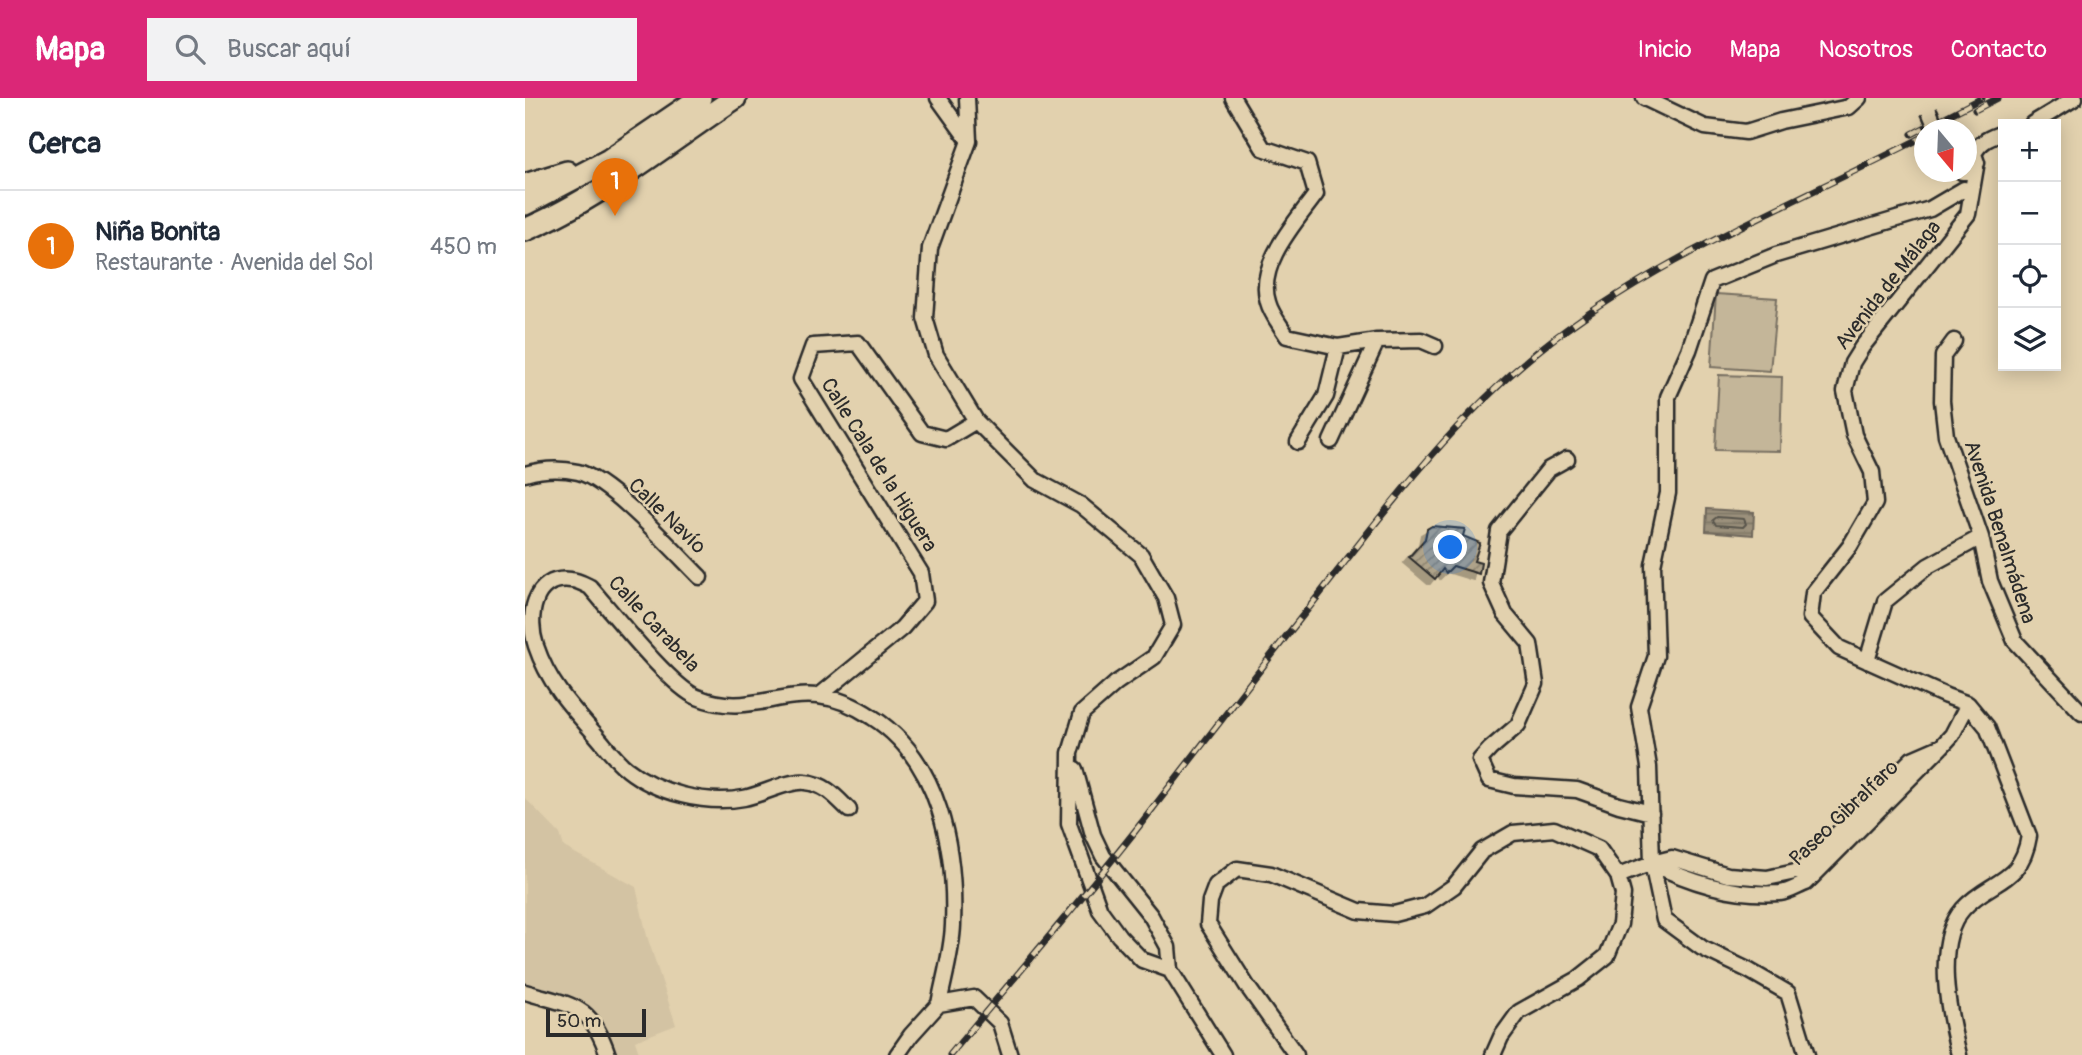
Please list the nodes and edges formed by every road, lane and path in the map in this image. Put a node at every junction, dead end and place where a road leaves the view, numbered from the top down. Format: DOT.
graph roads {
  1 [pos="700,98"];
  2 [pos="735,98"];
  3 [pos="938,98"];
  4 [pos="967,98"];
  5 [pos="1233,98"];
  6 [pos="1644,98"];
  7 [pos="1859,98"];
  8 [pos="2075,98"];
  9 [pos="2040,119"];
  10 [pos="1998,135"];
  11 [pos="969,141"];
  12 [pos="1977,147"];
  13 [pos="609,160"];
  14 [pos="1965,182"];
  15 [pos="1969,182"];
  16 [pos="525,185"];
  17 [pos="1964,189"];
  18 [pos="525,204"];
  19 [pos="1971,205"];
  20 [pos="550,220"];
  21 [pos="525,230"];
  22 [pos="525,237"];
  23 [pos="1377,341"];
  24 [pos="1954,341"];
  25 [pos="1435,346"];
  26 [pos="1338,347"];
  27 [pos="976,421"];
  28 [pos="1331,440"];
  29 [pos="1298,442"];
  30 [pos="1567,459"];
  31 [pos="525,474"];
  32 [pos="1981,537"];
  33 [pos="700,577"];
  34 [pos="1867,661"];
  35 [pos="819,696"];
  36 [pos="1968,704"];
  37 [pos="2082,713"];
  38 [pos="1070,753"];
  39 [pos="849,810"];
  40 [pos="1651,813"];
  41 [pos="1652,863"];
  42 [pos="1618,876"];
  43 [pos="1170,970"];
  44 [pos="525,992"];
  45 [pos="939,1004"];
  46 [pos="608,1055"];
  47 [pos="897,1055"];
  48 [pos="1010,1055"];
  49 [pos="1223,1055"];
  50 [pos="1296,1055"];
  51 [pos="1493,1055"];
  52 [pos="1807,1055"];
  53 [pos="1959,1055"];
  1 -- 13 [label="main road"];
  2 -- 20 [label="main road"];
  3 -- 11 [label="street"];
  4 -- 11 [label="street"];
  5 -- 26 [label="street"];
  6 -- 7 [label="street"];
  8 -- 9 [label="street"];
  10 -- 12 [label="street"];
  11 -- 27 [label="street"];
  13 -- 16 [label="main road"];
  13 -- 18 [label="main road"];
  14 -- 17 [label="street"];
  15 -- 19 [label="street"];
  17 -- 19 [label="street"];
  17 -- 40 [label="street"];
  19 -- 34 [label="street, Avenida de Málaga"];
  20 -- 21 [label="main road"];
  20 -- 22 [label="main road"];
  23 -- 25 [label="street"];
  23 -- 26 [label="street"];
  23 -- 28 [label="street"];
  24 -- 32 [label="street, Avenida Benalmádena"];
  26 -- 29 [label="street"];
  27 -- 35 [label="street, Calle Cala de la Higuera"];
  27 -- 38 [label="street"];
  30 -- 40 [label="street"];
  31 -- 33 [label="street, Calle Navío"];
  32 -- 34 [label="street"];
  32 -- 37 [label="street, Avenida Benalmádena"];
  34 -- 36 [label="street, Avenida de Málaga"];
  35 -- 39 [label="street, Calle Carabela"];
  35 -- 45 [label="street, Calle Carabela"];
  36 -- 41 [label="street, Paseo Gibralfaro"];
  36 -- 53 [label="street, Avenida de Málaga"];
  38 -- 43 [label="street"];
  38 -- 43 [label="street"];
  40 -- 41 [label="street"];
  41 -- 42 [label="street, Paseo Gibralfaro"];
  41 -- 52 [label="street"];
  42 -- 50 [label="street"];
  42 -- 51 [label="street"];
  43 -- 49 [label="street"];
  44 -- 46 [label="street"];
  45 -- 47 [label="street"];
  45 -- 48 [label="street"];
}
